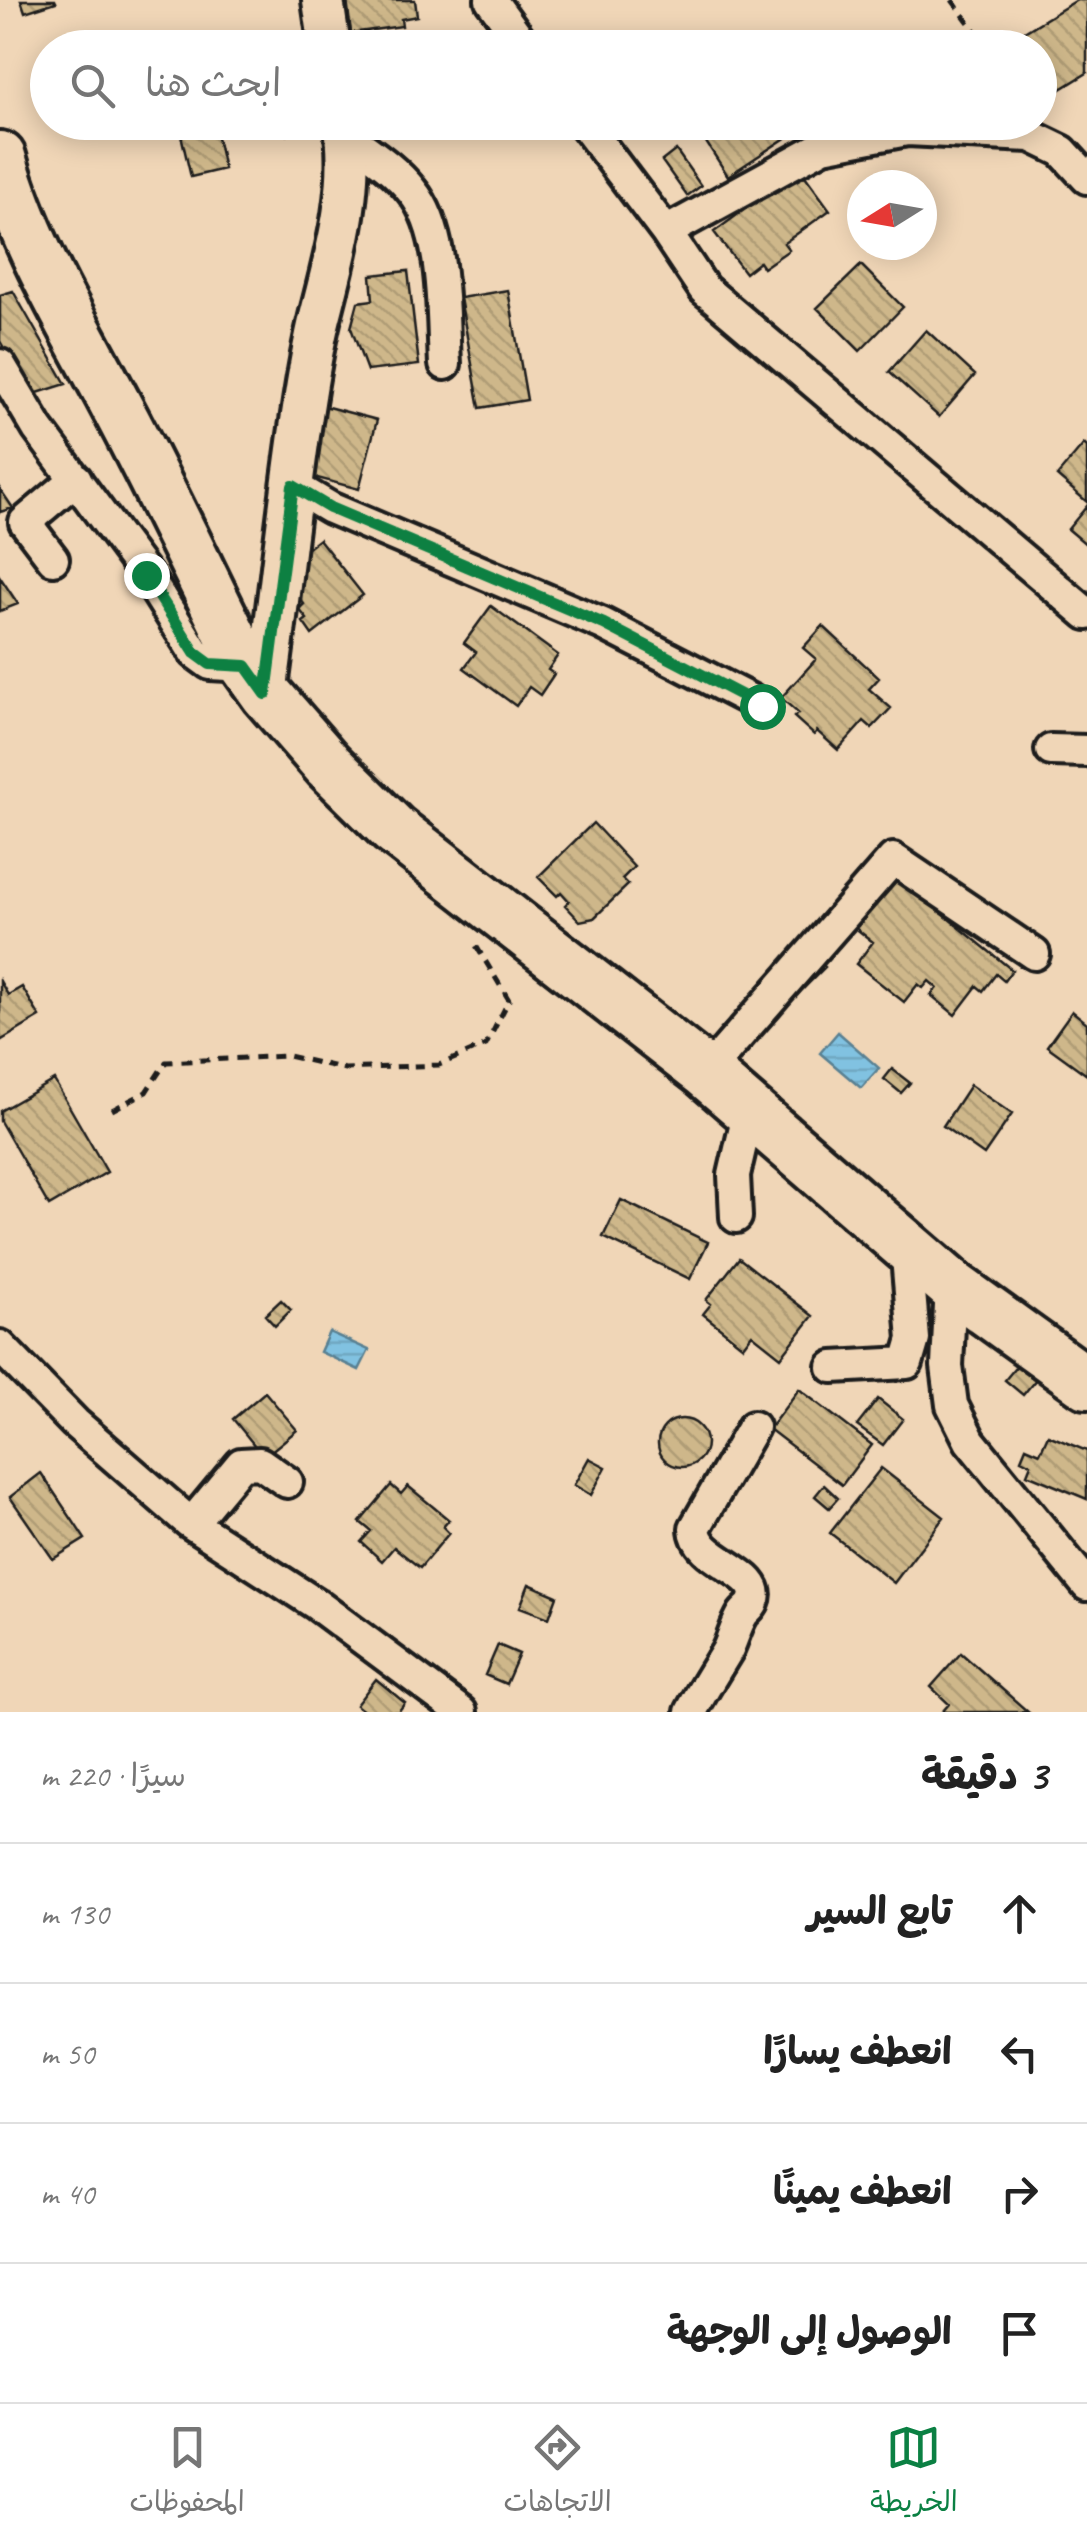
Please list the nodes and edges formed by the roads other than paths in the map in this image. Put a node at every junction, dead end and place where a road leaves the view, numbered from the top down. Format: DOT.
graph roads {
  1 [pos="323,0"];
  2 [pos="492,0"];
  3 [pos="327,30"];
  4 [pos="513,30"];
  5 [pos="344,140"];
  6 [pos="357,140"];
  7 [pos="597,140"];
  8 [pos="854,140"];
  9 [pos="1039,140"];
  10 [pos="0,157"];
  11 [pos="1087,178"];
  12 [pos="666,232"];
  13 [pos="0,364"];
  14 [pos="445,364"];
  15 [pos="76,480"];
  16 [pos="293,486"];
  17 [pos="12,530"];
  18 [pos="53,559"];
  19 [pos="1087,614"];
  20 [pos="256,680"];
  21 [pos="762,706"];
  22 [pos="1051,750"];
  23 [pos="1087,750"];
  24 [pos="1034,954"];
  25 [pos="755,1032"];
  26 [pos="706,1073"];
  27 [pos="749,1110"];
  28 [pos="736,1217"];
  29 [pos="906,1245"];
  30 [pos="951,1285"];
  31 [pos="0,1346"];
  32 [pos="834,1367"];
  33 [pos="1087,1382"];
  34 [pos="754,1427"];
  35 [pos="287,1482"];
  36 [pos="192,1523"];
  37 [pos="1087,1586"];
  38 [pos="461,1712"];
  39 [pos="690,1712"];
  1 -- 3 [label="street"];
  2 -- 4 [label="street"];
  5 -- 16 [label="street"];
  6 -- 14 [label="street"];
  7 -- 12 [label="street"];
  8 -- 12 [label="street"];
  9 -- 11 [label="street"];
  10 -- 20 [label="main road"];
  12 -- 19 [label="street"];
  13 -- 15 [label="street"];
  15 -- 17 [label="street"];
  15 -- 20 [label="street"];
  16 -- 20 [label="street"];
  16 -- 21 [label="street"];
  17 -- 18 [label="street"];
  20 -- 26 [label="main road"];
  22 -- 23 [label="street"];
  24 -- 26 [label="street"];
  25 -- 26 [label="street"];
  26 -- 27 [label="main road"];
  27 -- 28 [label="street"];
  27 -- 29 [label="main road"];
  29 -- 30 [label="main road"];
  29 -- 32 [label="street"];
  30 -- 33 [label="main road"];
  30 -- 37 [label="street"];
  31 -- 36 [label="street"];
  34 -- 39 [label="street"];
  35 -- 36 [label="street"];
  36 -- 38 [label="street"];
}
